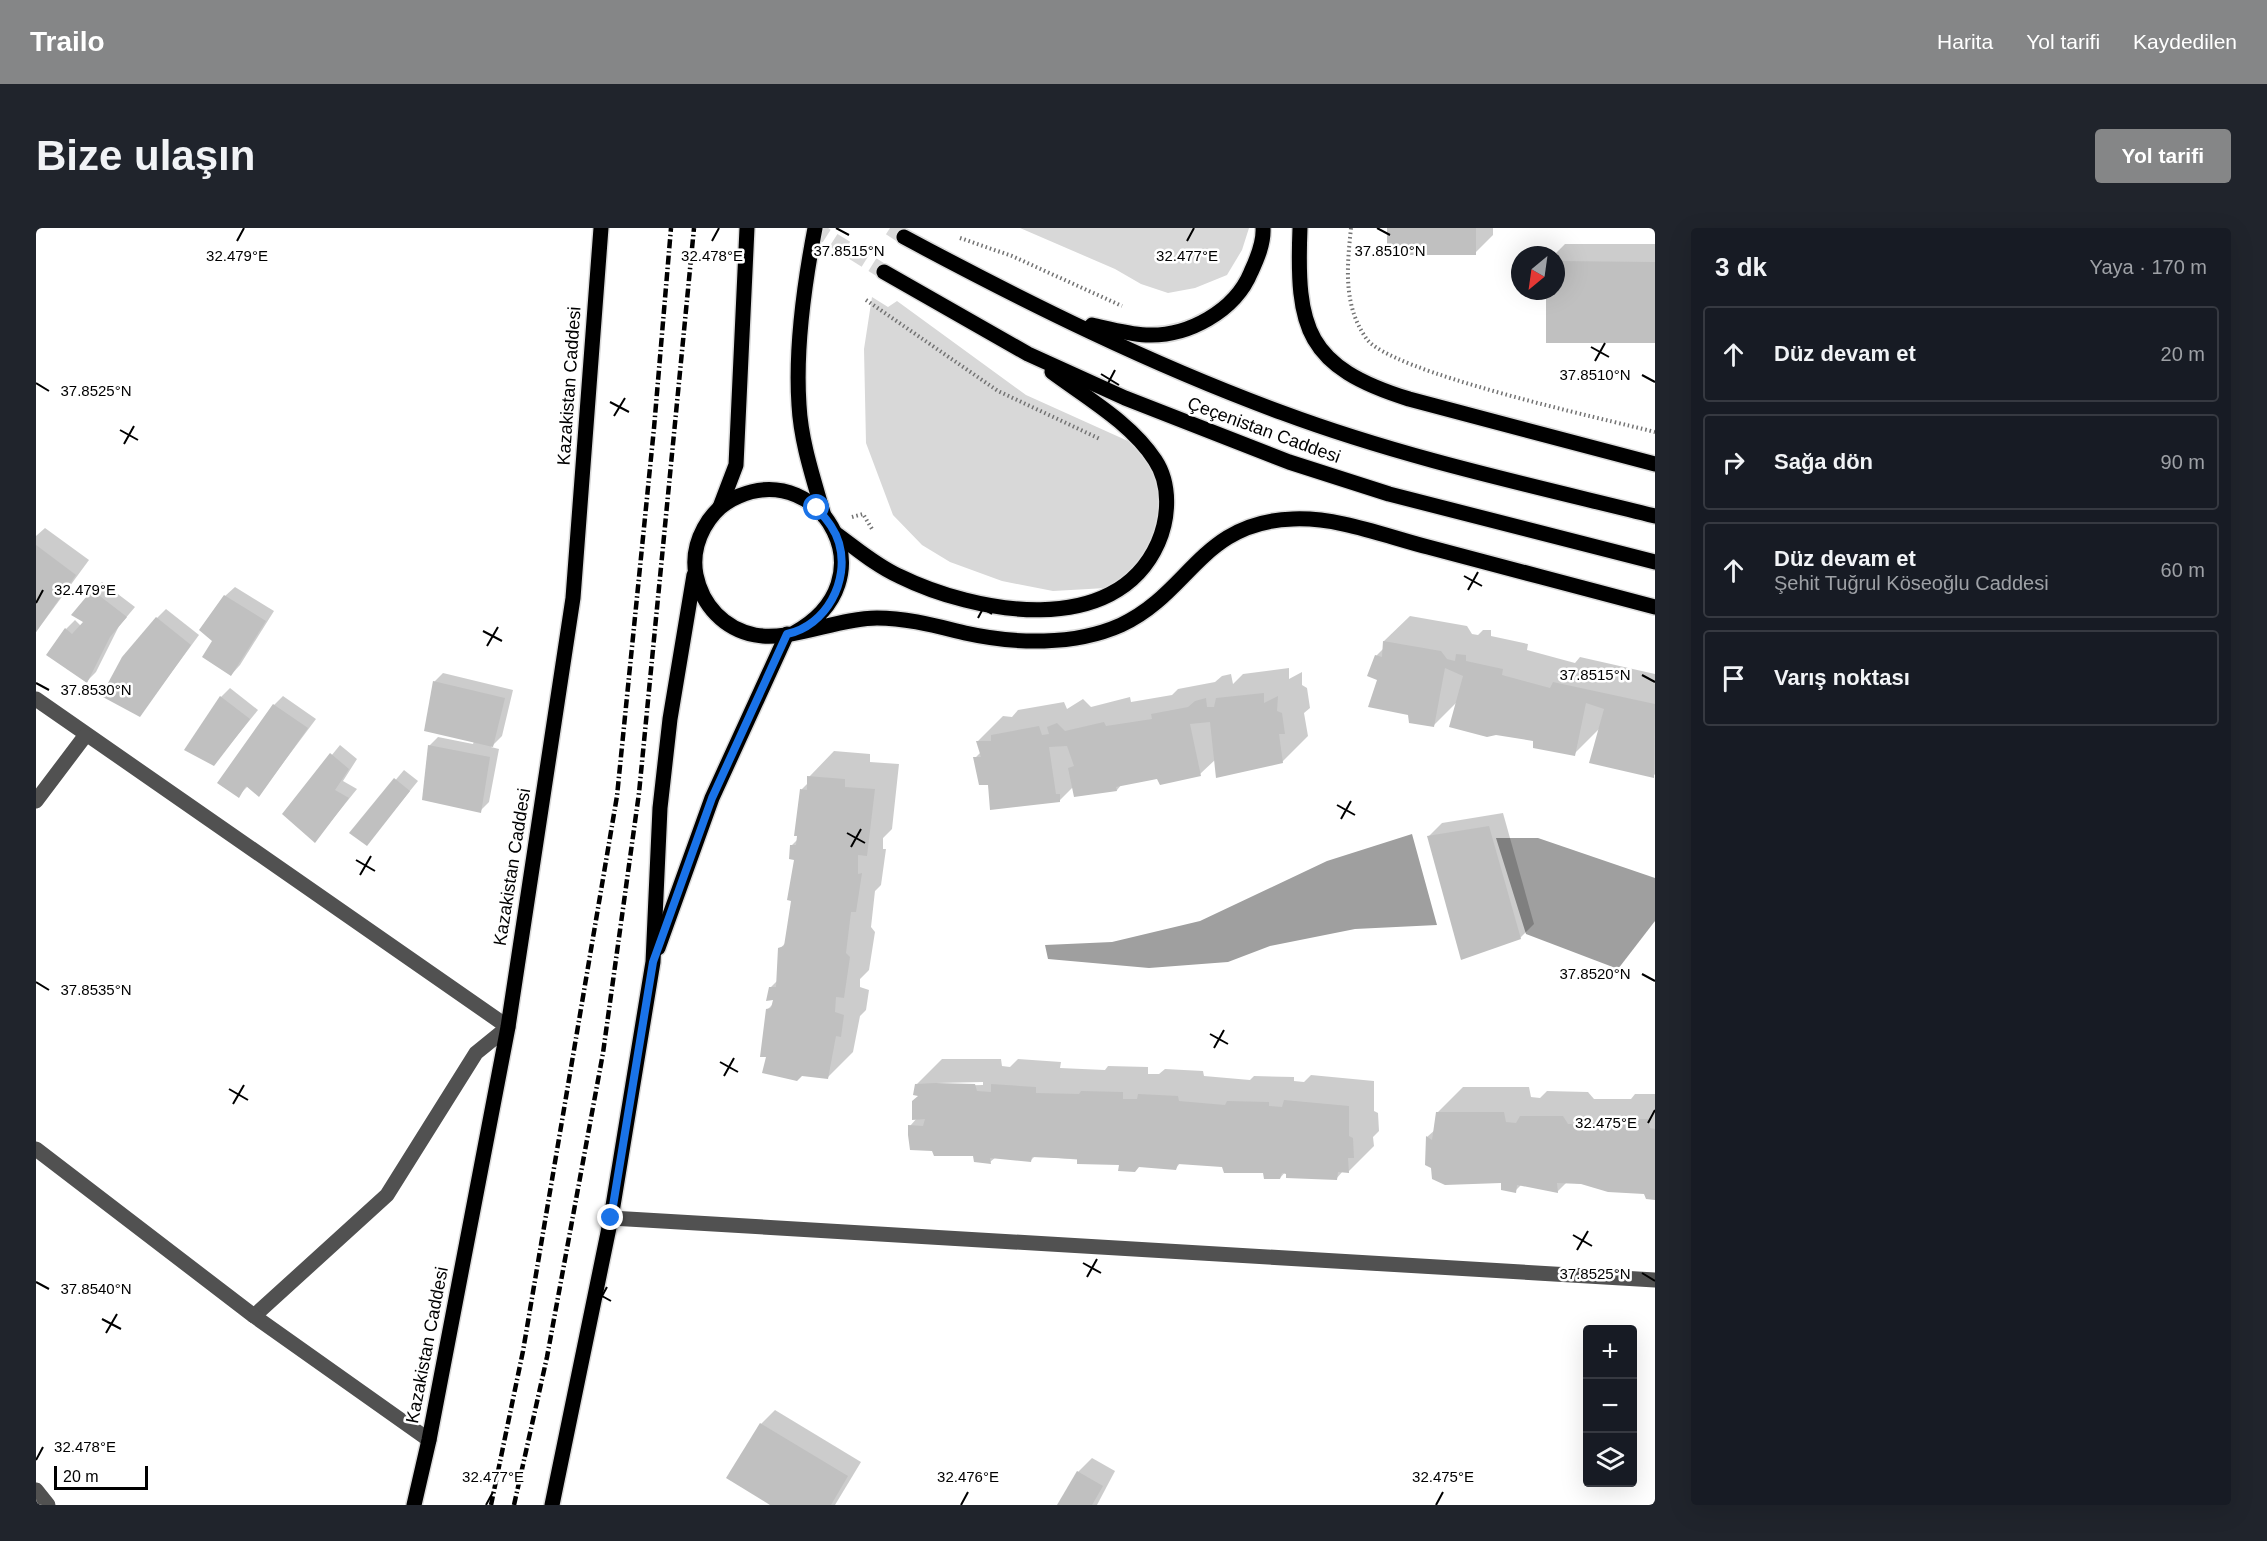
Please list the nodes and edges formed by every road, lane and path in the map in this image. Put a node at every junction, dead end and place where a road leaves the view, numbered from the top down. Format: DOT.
graph roads {
  1 [pos="601,228"];
  2 [pos="747,228"];
  3 [pos="816,228"];
  4 [pos="1263,228"];
  5 [pos="1300,228"];
  6 [pos="1351,228"];
  7 [pos="904,237"];
  8 [pos="959,237"];
  9 [pos="884,272"];
  10 [pos="866,300"];
  11 [pos="1130,309"];
  12 [pos="1053,315"];
  13 [pos="1028,354"];
  14 [pos="1655,432"];
  15 [pos="1104,440"];
  16 [pos="1655,464"];
  17 [pos="719,508"];
  18 [pos="1655,516"];
  19 [pos="830,525"];
  20 [pos="874,533"];
  21 [pos="1655,562"];
  22 [pos="695,570"];
  23 [pos="1655,607"];
  24 [pos="790,633"];
  25 [pos="36,699"];
  26 [pos="85,736"];
  27 [pos="36,801"];
  28 [pos="653,962"];
  29 [pos="507,1028"];
  30 [pos="36,1149"];
  31 [pos="611,1218"];
  32 [pos="1655,1280"];
  33 [pos="254,1316"];
  34 [pos="429,1440"];
  35 [pos="36,1490"];
  36 [pos="48,1505"];
  37 [pos="414,1505"];
  38 [pos="552,1505"];
  1 -- 29 [label="main road, Kazakistan Caddesi"];
  2 -- 17 [label="main road"];
  3 -- 19 [label="main road"];
  4 -- 12 [label="main road"];
  5 -- 16 [label="main road"];
  6 -- 14 [label="path"];
  7 -- 12 [label="main road, Çeçenistan Caddesi"];
  8 -- 11 [label="path"];
  9 -- 13 [label="main road, Çeçenistan Caddesi"];
  10 -- 15 [label="path"];
  12 -- 18 [label="main road, Çeçenistan Caddesi"];
  13 -- 19 [label="main road"];
  13 -- 21 [label="main road, Çeçenistan Caddesi"];
  17 -- 19 [label="main road"];
  17 -- 22 [label="main road"];
  19 -- 20 [label="path"];
  19 -- 24 [label="main road"];
  22 -- 24 [label="main road"];
  22 -- 28 [label="main road"];
  23 -- 24 [label="main road"];
  24 -- 28 [label="main road"];
  25 -- 26 [label="street"];
  26 -- 27 [label="street"];
  26 -- 29 [label="street"];
  28 -- 31 [label="main road"];
  29 -- 33 [label="street"];
  29 -- 34 [label="main road, Kazakistan Caddesi"];
  30 -- 33 [label="street"];
  31 -- 32 [label="street"];
  31 -- 38 [label="main road"];
  33 -- 34 [label="street"];
  34 -- 37 [label="main road, Kazakistan Caddesi"];
  35 -- 36 [label="street"];
}
